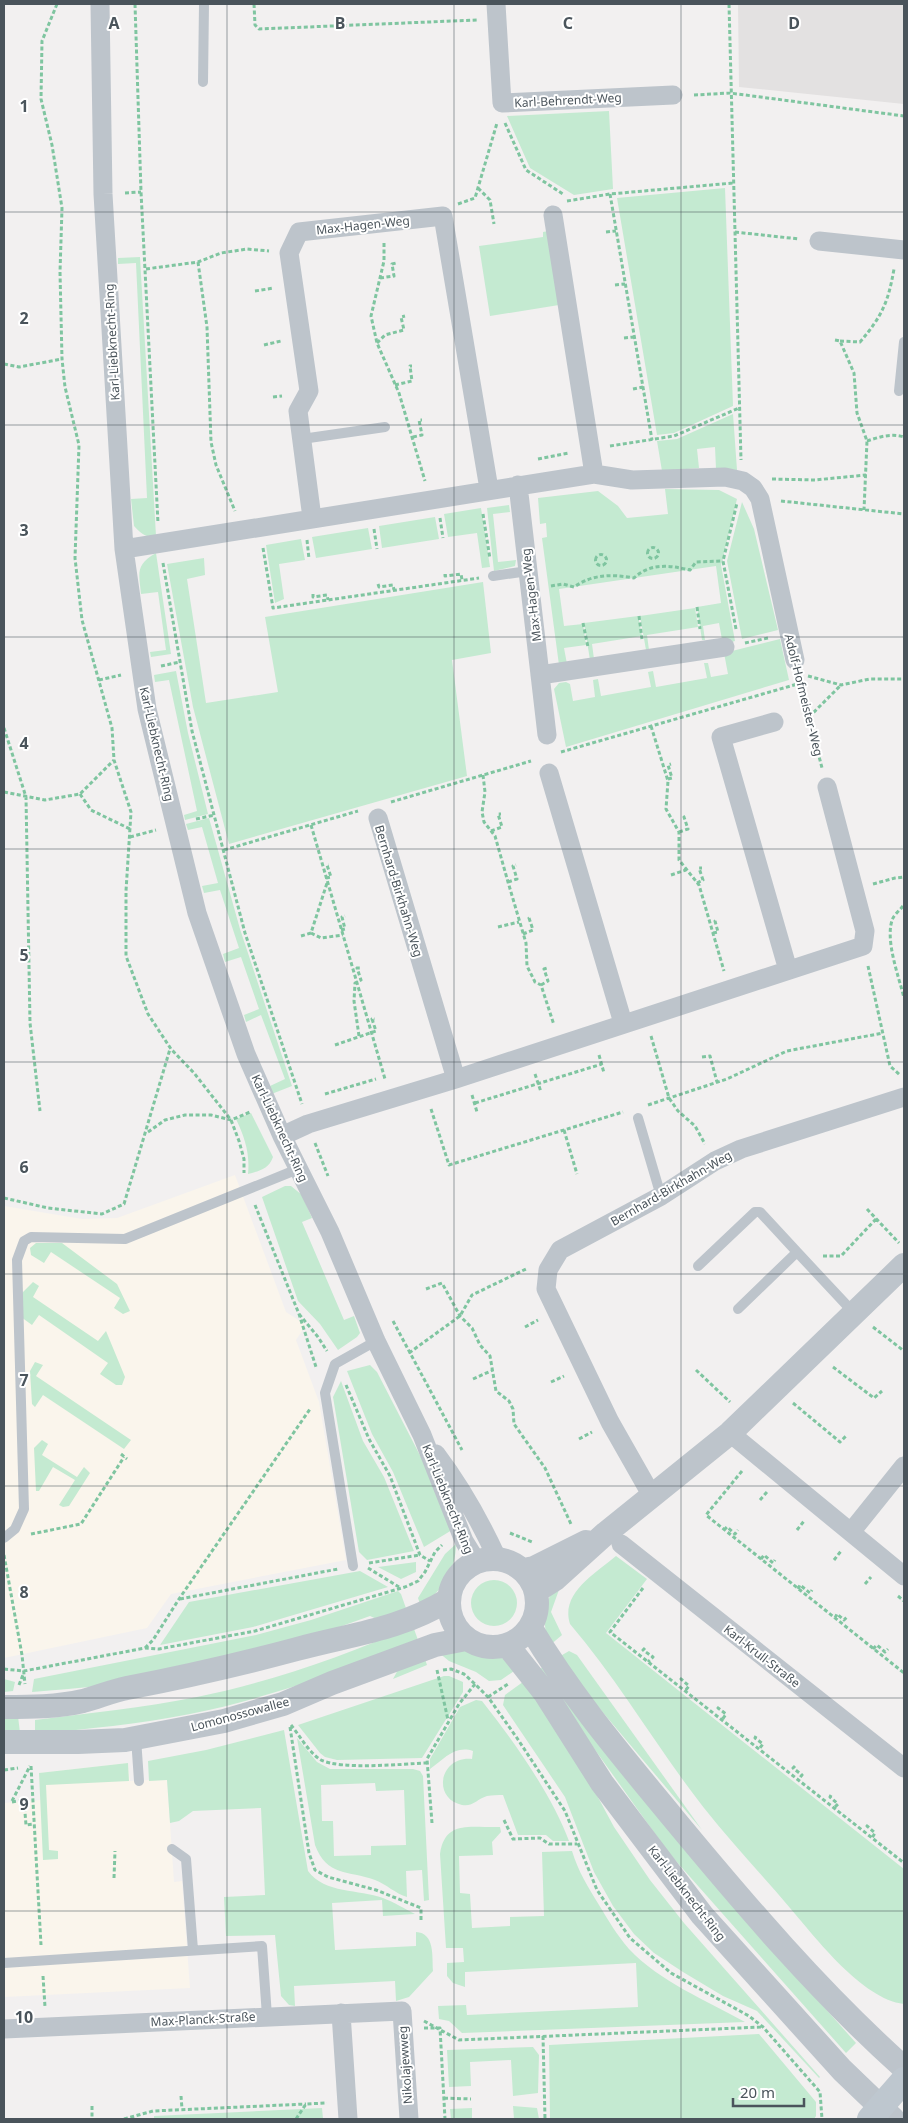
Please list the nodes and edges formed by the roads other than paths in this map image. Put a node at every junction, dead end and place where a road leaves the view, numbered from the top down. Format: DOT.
graph roads {
  1 [pos="100,4"];
  2 [pos="204,4"];
  3 [pos="497,11"];
  4 [pos="203,82"];
  5 [pos="673,95"];
  6 [pos="553,215"];
  7 [pos="819,241"];
  8 [pos="901,249"];
  9 [pos="904,342"];
  10 [pos="899,391"];
  11 [pos="384,427"];
  12 [pos="302,439"];
  13 [pos="594,474"];
  14 [pos="518,485"];
  15 [pos="484,490"];
  16 [pos="312,518"];
  17 [pos="124,548"];
  18 [pos="528,571"];
  19 [pos="493,576"];
  20 [pos="732,646"];
  21 [pos="796,666"];
  22 [pos="540,675"];
  23 [pos="774,722"];
  24 [pos="547,735"];
  25 [pos="549,773"];
  26 [pos="827,787"];
  27 [pos="375,810"];
  28 [pos="788,970"];
  29 [pos="623,1023"];
  30 [pos="456,1079"];
  31 [pos="904,1097"];
  32 [pos="638,1118"];
  33 [pos="282,1136"];
  34 [pos="298,1169"];
  35 [pos="661,1196"];
  36 [pos="797,1252"];
  37 [pos="904,1265"];
  38 [pos="698,1266"];
  39 [pos="738,1309"];
  40 [pos="862,1319"];
  41 [pos="376,1341"];
  42 [pos="730,1433"];
  43 [pos="422,1435"];
  44 [pos="904,1466"];
  45 [pos="652,1496"];
  46 [pos="851,1532"];
  47 [pos="4,1538"];
  48 [pos="613,1539"];
  49 [pos="497,1558"];
  50 [pos="472,1563"];
  51 [pos="353,1566"];
  52 [pos="524,1570"];
  53 [pos="904,1576"];
  54 [pos="536,1591"];
  55 [pos="448,1600"];
  56 [pos="530,1627"];
  57 [pos="466,1638"];
  58 [pos="507,1645"];
  59 [pos="4,1707"];
  60 [pos="136,1738"];
  61 [pos="4,1742"];
  62 [pos="904,1768"];
  63 [pos="139,1781"];
  64 [pos="172,1850"];
  65 [pos="194,1950"];
  66 [pos="4,1962"];
  67 [pos="402,2011"];
  68 [pos="341,2013"];
  69 [pos="267,2016"];
  70 [pos="4,2029"];
  71 [pos="904,2068"];
  72 [pos="904,2080"];
  73 [pos="881,2116"];
  74 [pos="348,2119"];
  75 [pos="409,2119"];
  1 -- 17 [label="street, Karl-Liebknecht-Ring"];
  2 -- 4 [label="lane"];
  3 -- 5 [label="street, Karl-Behrendt-Weg"];
  6 -- 13 [label="street"];
  7 -- 8 [label="street"];
  9 -- 10 [label="lane"];
  11 -- 12 [label="lane"];
  12 -- 15 [label="street, Max-Hagen-Weg"];
  12 -- 16 [label="street"];
  13 -- 14 [label="street"];
  13 -- 21 [label="street, Adolf-Hofmeister-Weg"];
  14 -- 15 [label="street"];
  14 -- 18 [label="street, Max-Hagen-Weg"];
  15 -- 16 [label="street"];
  16 -- 17 [label="street"];
  17 -- 33 [label="street, Karl-Liebknecht-Ring"];
  18 -- 19 [label="lane"];
  18 -- 22 [label="street, Max-Hagen-Weg"];
  20 -- 22 [label="street"];
  22 -- 24 [label="street, Max-Hagen-Weg"];
  23 -- 28 [label="street"];
  25 -- 29 [label="street"];
  26 -- 28 [label="street"];
  27 -- 30 [label="street, Bernhard-Birkhahn-Weg"];
  28 -- 29 [label="street"];
  29 -- 30 [label="street"];
  30 -- 33 [label="street"];
  31 -- 35 [label="street, Bernhard-Birkhahn-Weg"];
  32 -- 35 [label="lane"];
  33 -- 34 [label="street, Karl-Liebknecht-Ring"];
  34 -- 41 [label="street, Karl-Liebknecht-Ring"];
  34 -- 47 [label="lane"];
  35 -- 45 [label="street, Bernhard-Birkhahn-Weg"];
  36 -- 38 [label="lane"];
  36 -- 39 [label="lane"];
  36 -- 40 [label="lane"];
  37 -- 40 [label="street"];
  40 -- 42 [label="street"];
  41 -- 43 [label="street, Karl-Liebknecht-Ring"];
  41 -- 51 [label="lane"];
  42 -- 45 [label="street"];
  42 -- 46 [label="street"];
  43 -- 49 [label="street, Karl-Liebknecht-Ring"];
  43 -- 50 [label="street, Karl-Liebknecht-Ring"];
  44 -- 46 [label="street"];
  45 -- 48 [label="street"];
  46 -- 53 [label="street"];
  48 -- 52 [label="street"];
  48 -- 54 [label="street"];
  48 -- 62 [label="street, Karl-Krull-Straße"];
  49 -- 50 [label="street"];
  49 -- 52 [label="street"];
  50 -- 55 [label="street"];
  52 -- 54 [label="street"];
  54 -- 56 [label="street"];
  55 -- 57 [label="street"];
  55 -- 59 [label="street"];
  56 -- 58 [label="street"];
  56 -- 71 [label="street"];
  57 -- 58 [label="street"];
  57 -- 60 [label="street, Lomonossowallee"];
  58 -- 73 [label="street, Karl-Liebknecht-Ring"];
  60 -- 61 [label="street, Lomonossowallee"];
  60 -- 63 [label="lane"];
  64 -- 65 [label="lane"];
  65 -- 66 [label="lane"];
  65 -- 69 [label="lane"];
  67 -- 68 [label="street, Max-Planck-Straße"];
  67 -- 75 [label="street, Nikolajewweg"];
  68 -- 69 [label="street, Max-Planck-Straße"];
  68 -- 74 [label="street"];
  69 -- 70 [label="street, Max-Planck-Straße"];
  72 -- 73 [label="main road"];
}
